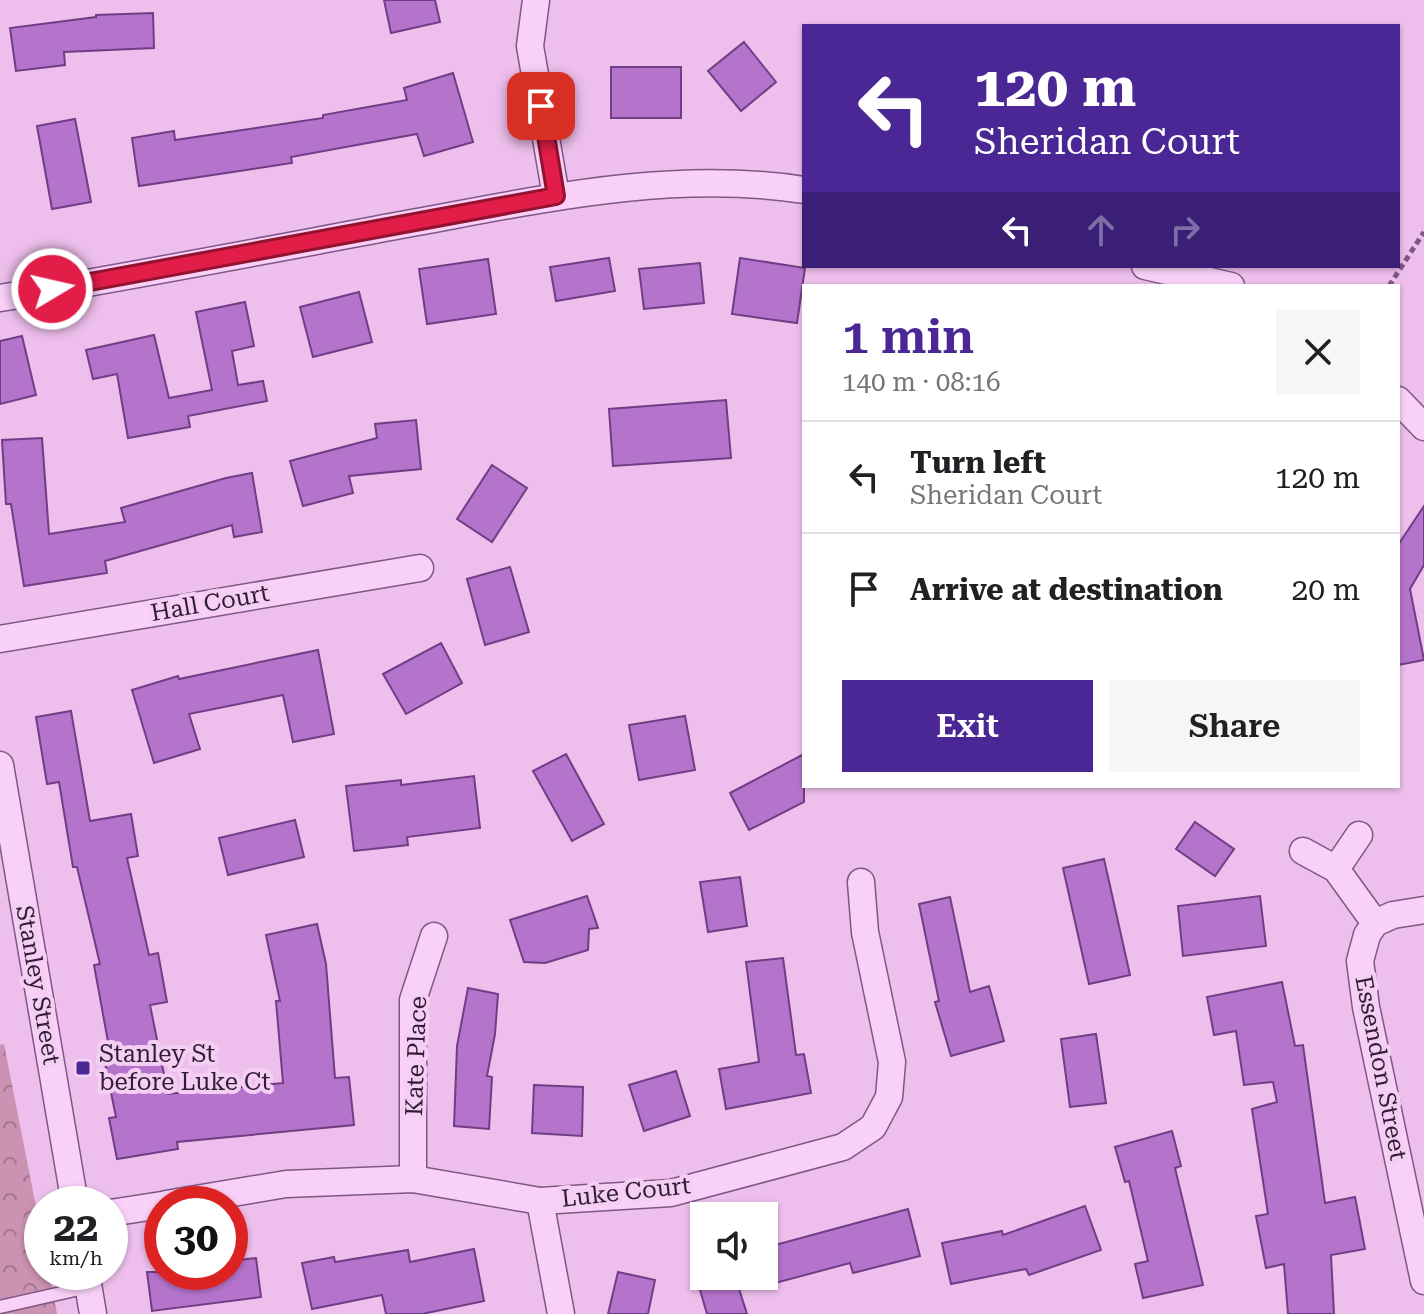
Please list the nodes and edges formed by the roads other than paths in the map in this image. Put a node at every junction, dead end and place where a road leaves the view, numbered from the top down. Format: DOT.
graph roads {
  1 [pos="536,0"];
  2 [pos="802,190"];
  3 [pos="556,196"];
  4 [pos="1154,268"];
  5 [pos="1222,284"];
  6 [pos="0,298"];
  7 [pos="1400,402"];
  8 [pos="1424,427"];
  9 [pos="420,568"];
  10 [pos="0,639"];
  11 [pos="0,765"];
  12 [pos="1359,835"];
  13 [pos="1303,851"];
  14 [pos="1336,869"];
  15 [pos="861,882"];
  16 [pos="1424,910"];
  17 [pos="1375,923"];
  18 [pos="434,936"];
  19 [pos="413,1179"];
  20 [pos="72,1186"];
  21 [pos="248,1190"];
  22 [pos="540,1201"];
  23 [pos="1424,1281"];
  24 [pos="55,1290"];
  25 [pos="89,1290"];
  26 [pos="0,1307"];
  27 [pos="93,1314"];
  28 [pos="561,1314"];
  1 -- 3 [label="street"];
  2 -- 3 [label="street"];
  3 -- 6 [label="street"];
  4 -- 5 [label="street"];
  7 -- 8 [label="street"];
  9 -- 10 [label="street, Hall Court"];
  11 -- 20 [label="street, Stanley Street"];
  12 -- 14 [label="street"];
  13 -- 14 [label="street"];
  14 -- 17 [label="street"];
  15 -- 22 [label="street, Luke Court"];
  16 -- 17 [label="street"];
  17 -- 23 [label="street, Essendon Street"];
  18 -- 19 [label="street, Kate Place"];
  19 -- 21 [label="street, Luke Court"];
  19 -- 22 [label="street, Luke Court"];
  22 -- 28 [label="street"];
  24 -- 26 [label="lane"];
  25 -- 27 [label="street"];
}
